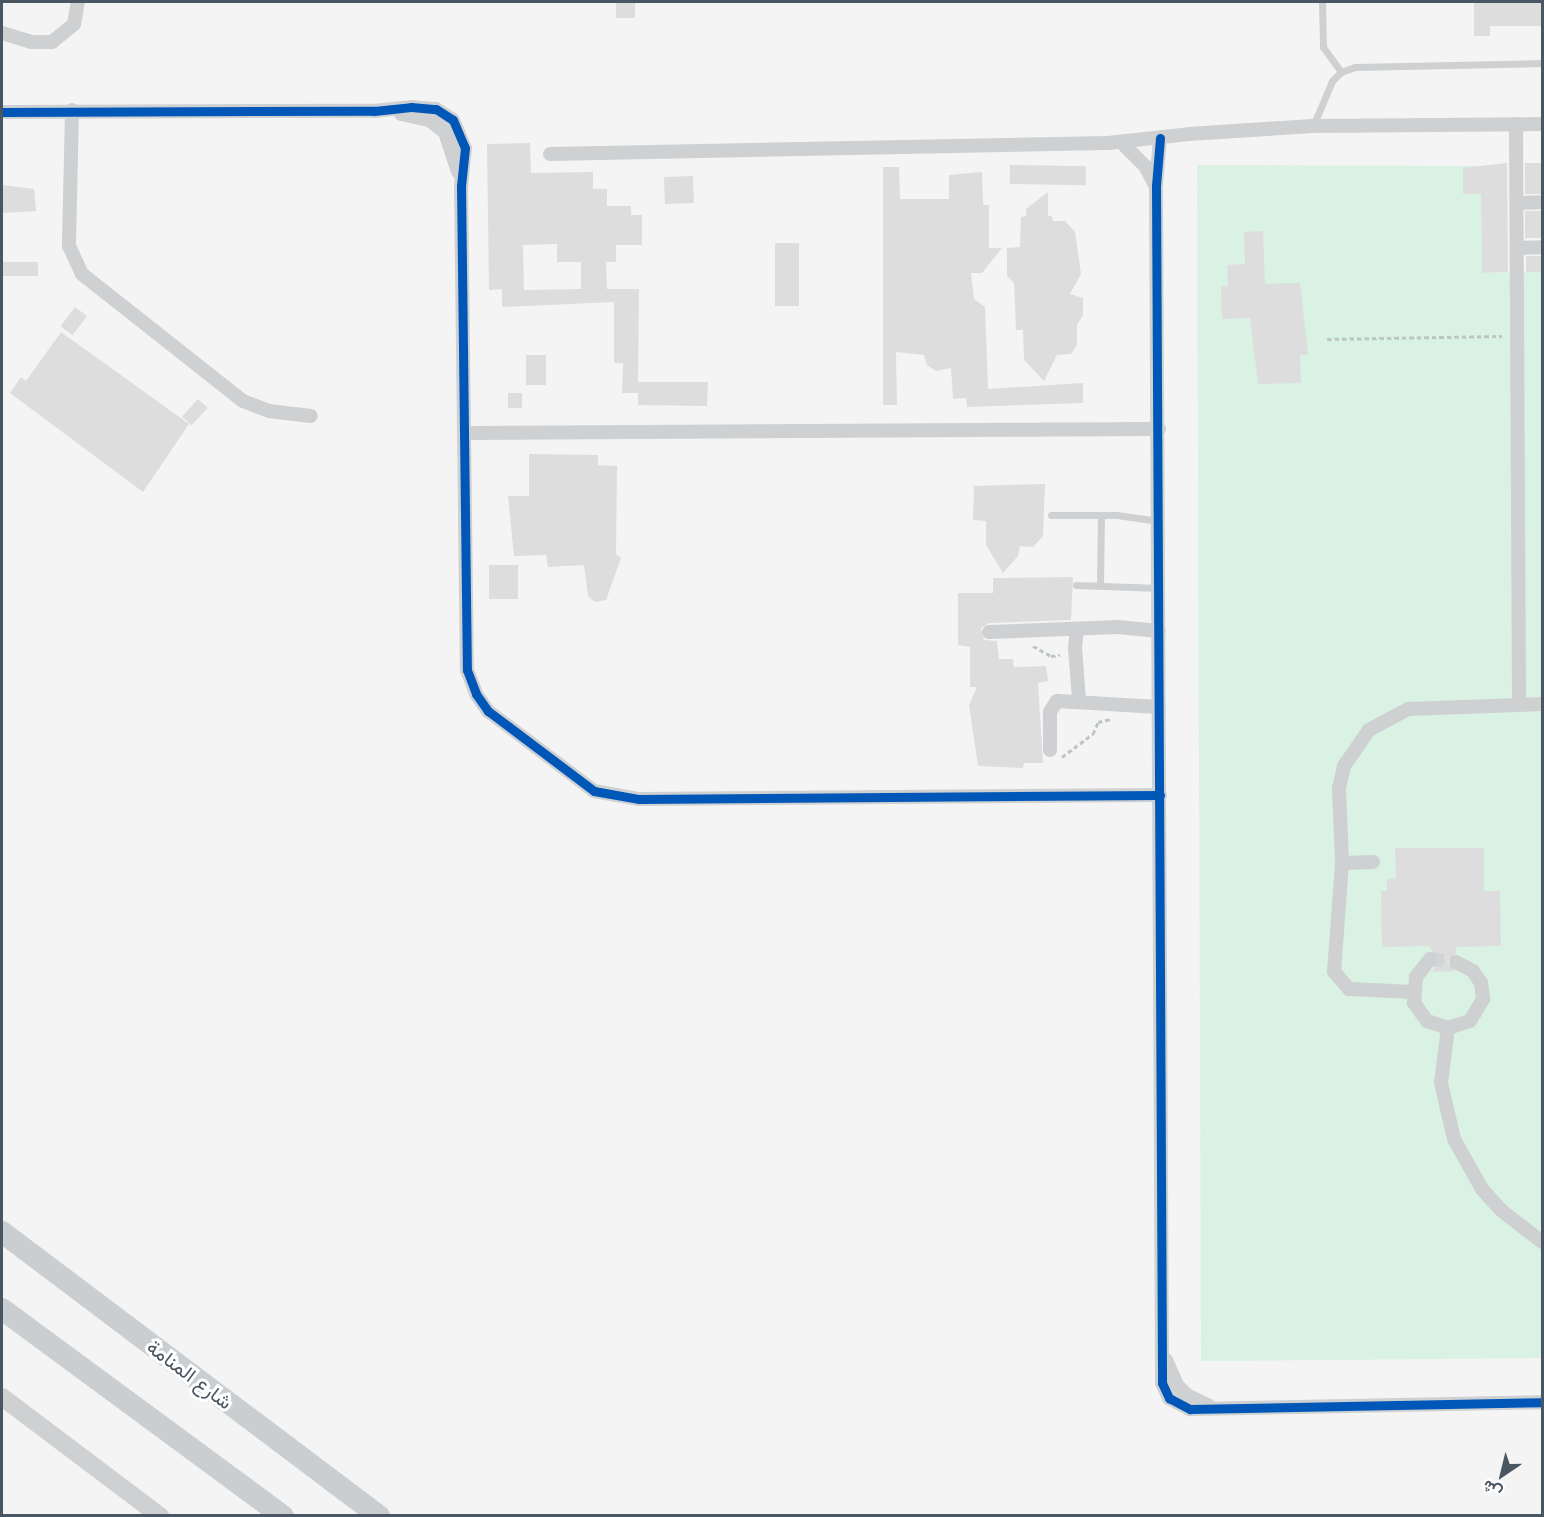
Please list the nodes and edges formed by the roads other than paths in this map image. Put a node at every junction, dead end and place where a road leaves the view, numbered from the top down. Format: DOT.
graph roads {
  1 [pos="78,2"];
  2 [pos="1322,2"];
  3 [pos="2,33"];
  4 [pos="1542,63"];
  5 [pos="1341,72"];
  6 [pos="72,110"];
  7 [pos="2,112"];
  8 [pos="1516,124"];
  9 [pos="1542,124"];
  10 [pos="1313,126"];
  11 [pos="1160,138"];
  12 [pos="1122,143"];
  13 [pos="550,154"];
  14 [pos="1156,186"];
  15 [pos="1542,202"];
  16 [pos="1519,203"];
  17 [pos="1542,247"];
  18 [pos="1520,248"];
  19 [pos="311,416"];
  20 [pos="1159,429"];
  21 [pos="465,433"];
  22 [pos="1051,515"];
  23 [pos="1101,515"];
  24 [pos="1159,521"];
  25 [pos="1100,584"];
  26 [pos="1076,585"];
  27 [pos="1159,588"];
  28 [pos="1077,628"];
  29 [pos="1159,631"];
  30 [pos="989,632"];
  31 [pos="1079,699"];
  32 [pos="1542,704"];
  33 [pos="1519,705"];
  34 [pos="1159,707"];
  35 [pos="1050,750"];
  36 [pos="1160,795"];
  37 [pos="1373,862"];
  38 [pos="1342,864"];
  39 [pos="1430,959"];
  40 [pos="1456,962"];
  41 [pos="1413,992"];
  42 [pos="1448,1028"];
  43 [pos="2,1232"];
  44 [pos="1542,1242"];
  45 [pos="2,1309"];
  46 [pos="2,1397"];
  47 [pos="1542,1402"];
  48 [pos="160,1515"];
  49 [pos="283,1515"];
  50 [pos="379,1515"];
  1 -- 3 [label="street"];
  2 -- 5 [label="lane"];
  4 -- 5 [label="lane"];
  5 -- 10 [label="lane"];
  6 -- 7 [label="street"];
  6 -- 19 [label="street"];
  6 -- 21 [label="street"];
  8 -- 9 [label="street"];
  8 -- 10 [label="street"];
  8 -- 16 [label="street"];
  10 -- 11 [label="street"];
  11 -- 12 [label="street"];
  11 -- 14 [label="street"];
  12 -- 13 [label="street"];
  12 -- 14 [label="street"];
  14 -- 20 [label="street"];
  15 -- 16 [label="street"];
  16 -- 18 [label="street"];
  17 -- 18 [label="street"];
  18 -- 33 [label="street"];
  20 -- 21 [label="street"];
  20 -- 24 [label="street"];
  21 -- 36 [label="street"];
  22 -- 23 [label="lane"];
  23 -- 24 [label="lane"];
  23 -- 25 [label="lane"];
  24 -- 27 [label="street"];
  25 -- 26 [label="lane"];
  25 -- 27 [label="lane"];
  27 -- 29 [label="street"];
  28 -- 29 [label="street"];
  28 -- 30 [label="street"];
  28 -- 31 [label="street"];
  29 -- 34 [label="street"];
  31 -- 34 [label="street"];
  31 -- 35 [label="street"];
  32 -- 33 [label="street"];
  33 -- 38 [label="street"];
  34 -- 36 [label="street"];
  36 -- 47 [label="street"];
  37 -- 38 [label="street"];
  38 -- 41 [label="street"];
  39 -- 41 [label="street"];
  40 -- 42 [label="street"];
  41 -- 42 [label="street"];
  42 -- 44 [label="street"];
  43 -- 50 [label="main road, شارع المنامة"];
  45 -- 49 [label="main road"];
  46 -- 48 [label="street"];
}
